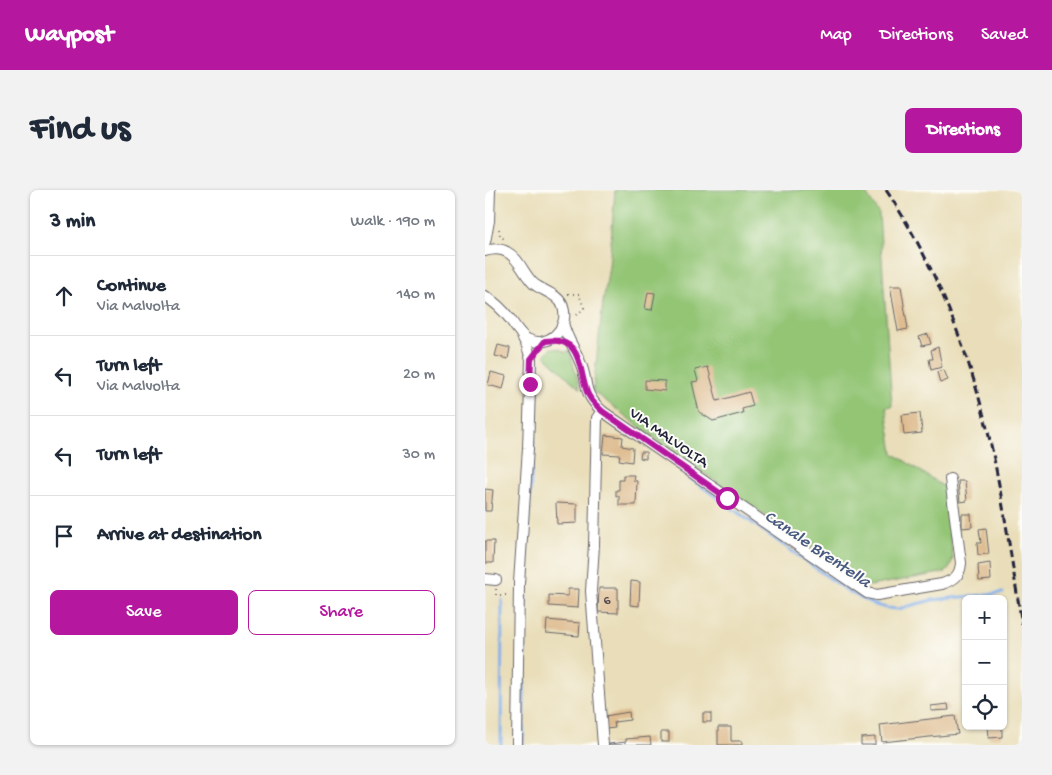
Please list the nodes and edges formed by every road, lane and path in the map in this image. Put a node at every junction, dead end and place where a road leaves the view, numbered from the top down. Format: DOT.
graph roads {
  1 [pos="490,190"];
  2 [pos="494,223"];
  3 [pos="485,242"];
  4 [pos="505,246"];
  5 [pos="485,251"];
  6 [pos="562,292"];
  7 [pos="485,296"];
  8 [pos="583,305"];
  9 [pos="563,323"];
  10 [pos="521,334"];
  11 [pos="545,341"];
  12 [pos="571,346"];
  13 [pos="531,359"];
  14 [pos="602,411"];
  15 [pos="950,479"];
  16 [pos="485,579"];
  17 [pos="496,580"];
  18 [pos="510,595"];
  19 [pos="517,745"];
  20 [pos="603,745"];
  1 -- 2 [label="street"];
  2 -- 3 [label="street"];
  2 -- 4 [label="path"];
  2 -- 4 [label="street, VIA MALVOLTA"];
  4 -- 5 [label="street"];
  4 -- 9 [label="street, VIA MALVOLTA"];
  6 -- 8 [label="path"];
  7 -- 10 [label="street"];
  9 -- 11 [label="street"];
  9 -- 12 [label="street, VIA MALVOLTA"];
  10 -- 11 [label="street"];
  10 -- 13 [label="street"];
  11 -- 12 [label="street"];
  11 -- 13 [label="street"];
  12 -- 14 [label="street, VIA MALVOLTA"];
  13 -- 19 [label="street"];
  14 -- 15 [label="street, VIA MALVOLTA"];
  14 -- 20 [label="street"];
  16 -- 17 [label="street"];
  17 -- 18 [label="path"];
}
